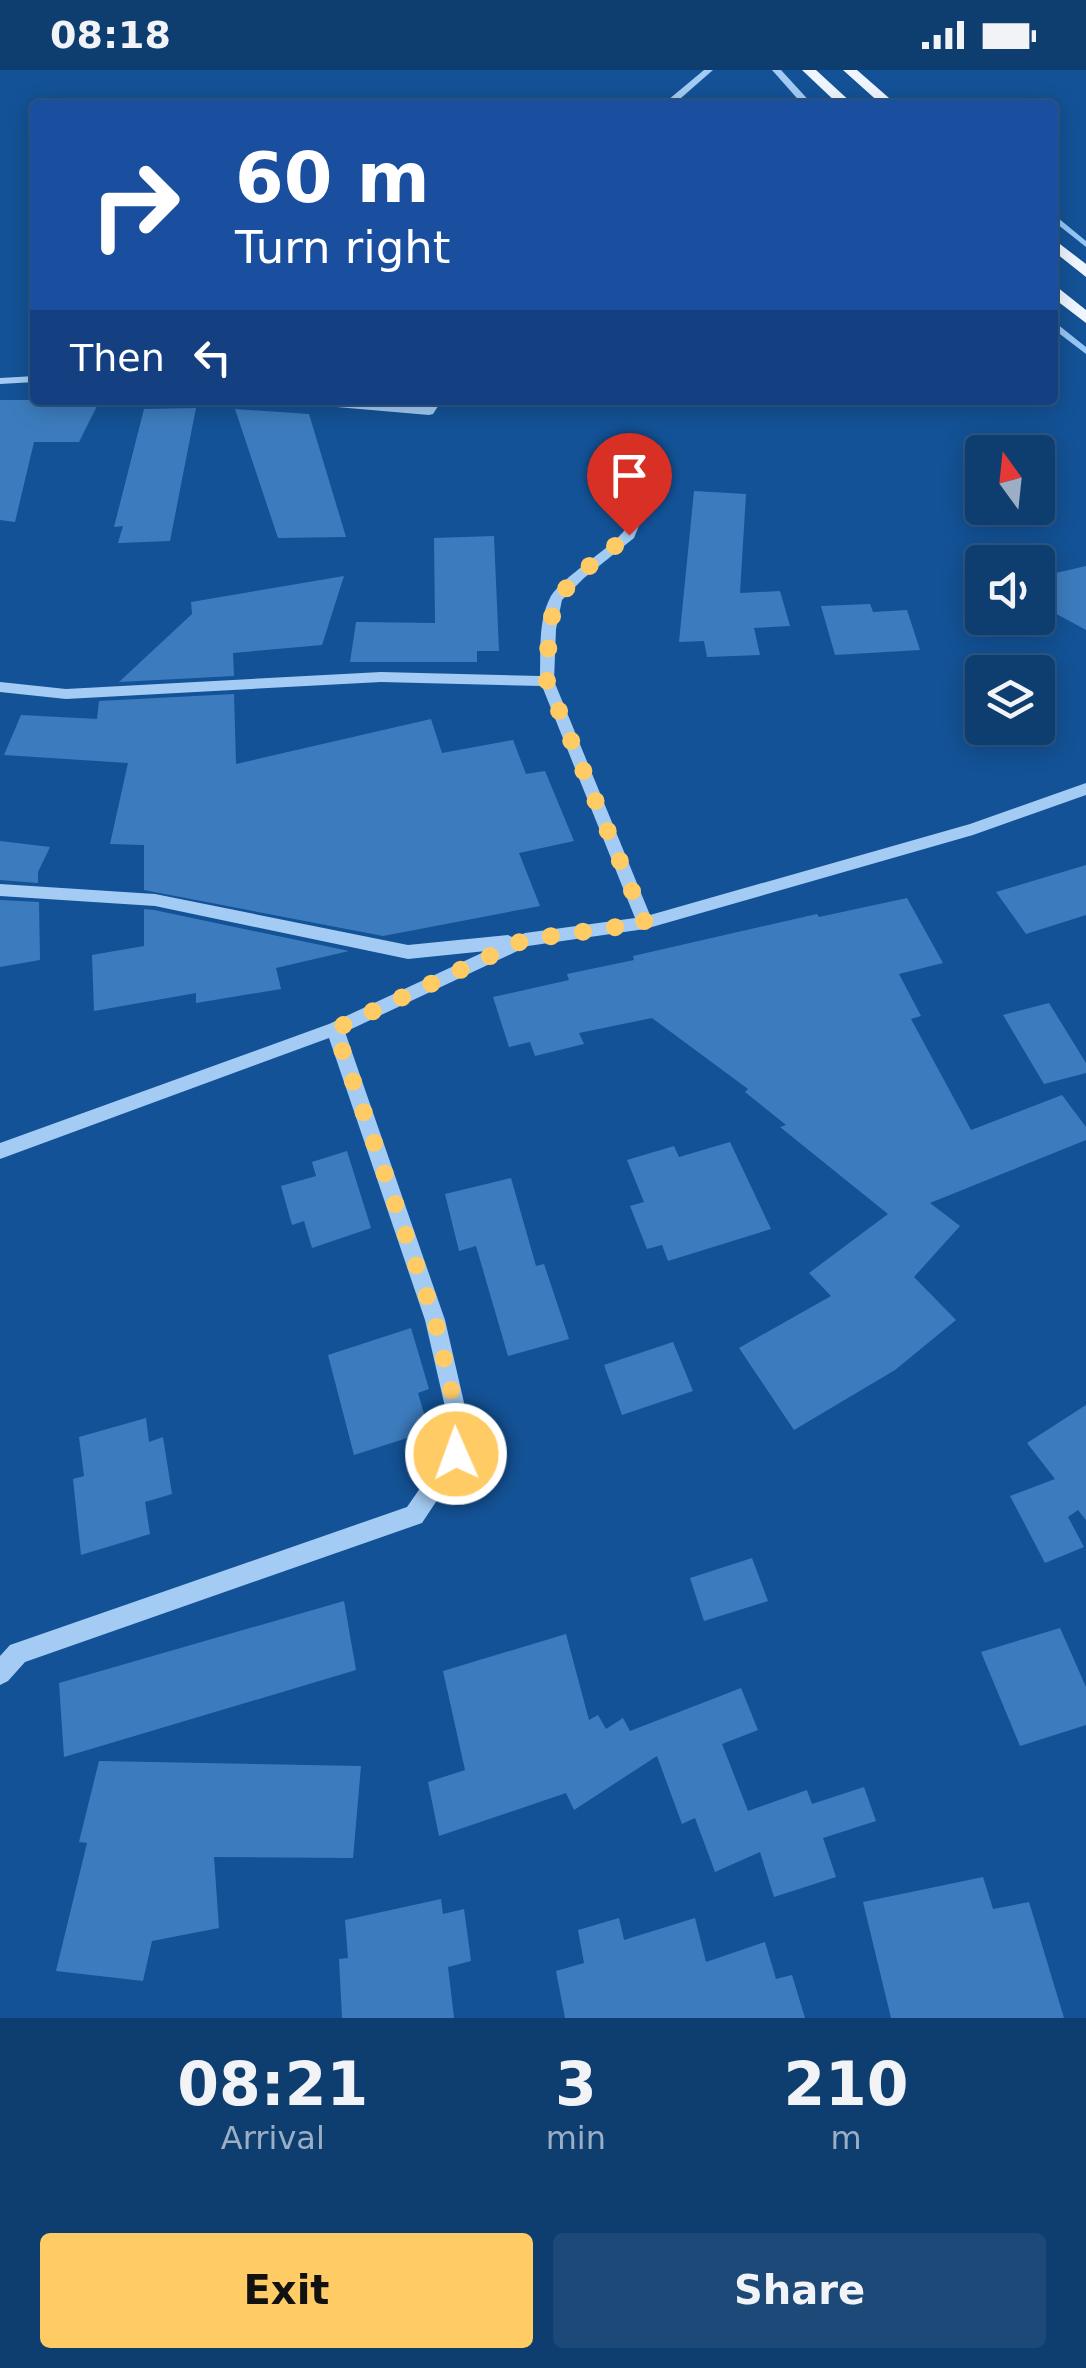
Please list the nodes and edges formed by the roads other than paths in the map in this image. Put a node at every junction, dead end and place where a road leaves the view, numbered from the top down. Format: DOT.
graph roads {
  1 [pos="709,70"];
  2 [pos="776,70"];
  3 [pos="808,70"];
  4 [pos="849,70"];
  5 [pos="673,100"];
  6 [pos="803,100"];
  7 [pos="841,100"];
  8 [pos="884,100"];
  9 [pos="1058,247"];
  10 [pos="1086,272"];
  11 [pos="1058,293"];
  12 [pos="1086,318"];
  13 [pos="30,379"];
  14 [pos="0,381"];
  15 [pos="355,405"];
  16 [pos="433,405"];
  17 [pos="629,500"];
  18 [pos="547,681"];
  19 [pos="0,687"];
  20 [pos="1086,789"];
  21 [pos="0,890"];
  22 [pos="645,923"];
  23 [pos="524,940"];
  24 [pos="335,1029"];
  25 [pos="0,1151"];
  26 [pos="0,1673"];
  1 -- 5 [label="street"];
  2 -- 6 [label="street"];
  3 -- 7 [label="main road"];
  4 -- 8 [label="main road"];
  9 -- 10 [label="main road"];
  11 -- 12 [label="main road"];
  13 -- 14 [label="street"];
  15 -- 16 [label="street"];
  17 -- 18 [label="street"];
  18 -- 19 [label="street"];
  18 -- 22 [label="street"];
  20 -- 22 [label="street"];
  21 -- 23 [label="street"];
  22 -- 23 [label="street"];
  23 -- 24 [label="street"];
  24 -- 25 [label="street"];
  24 -- 26 [label="street"];
}
